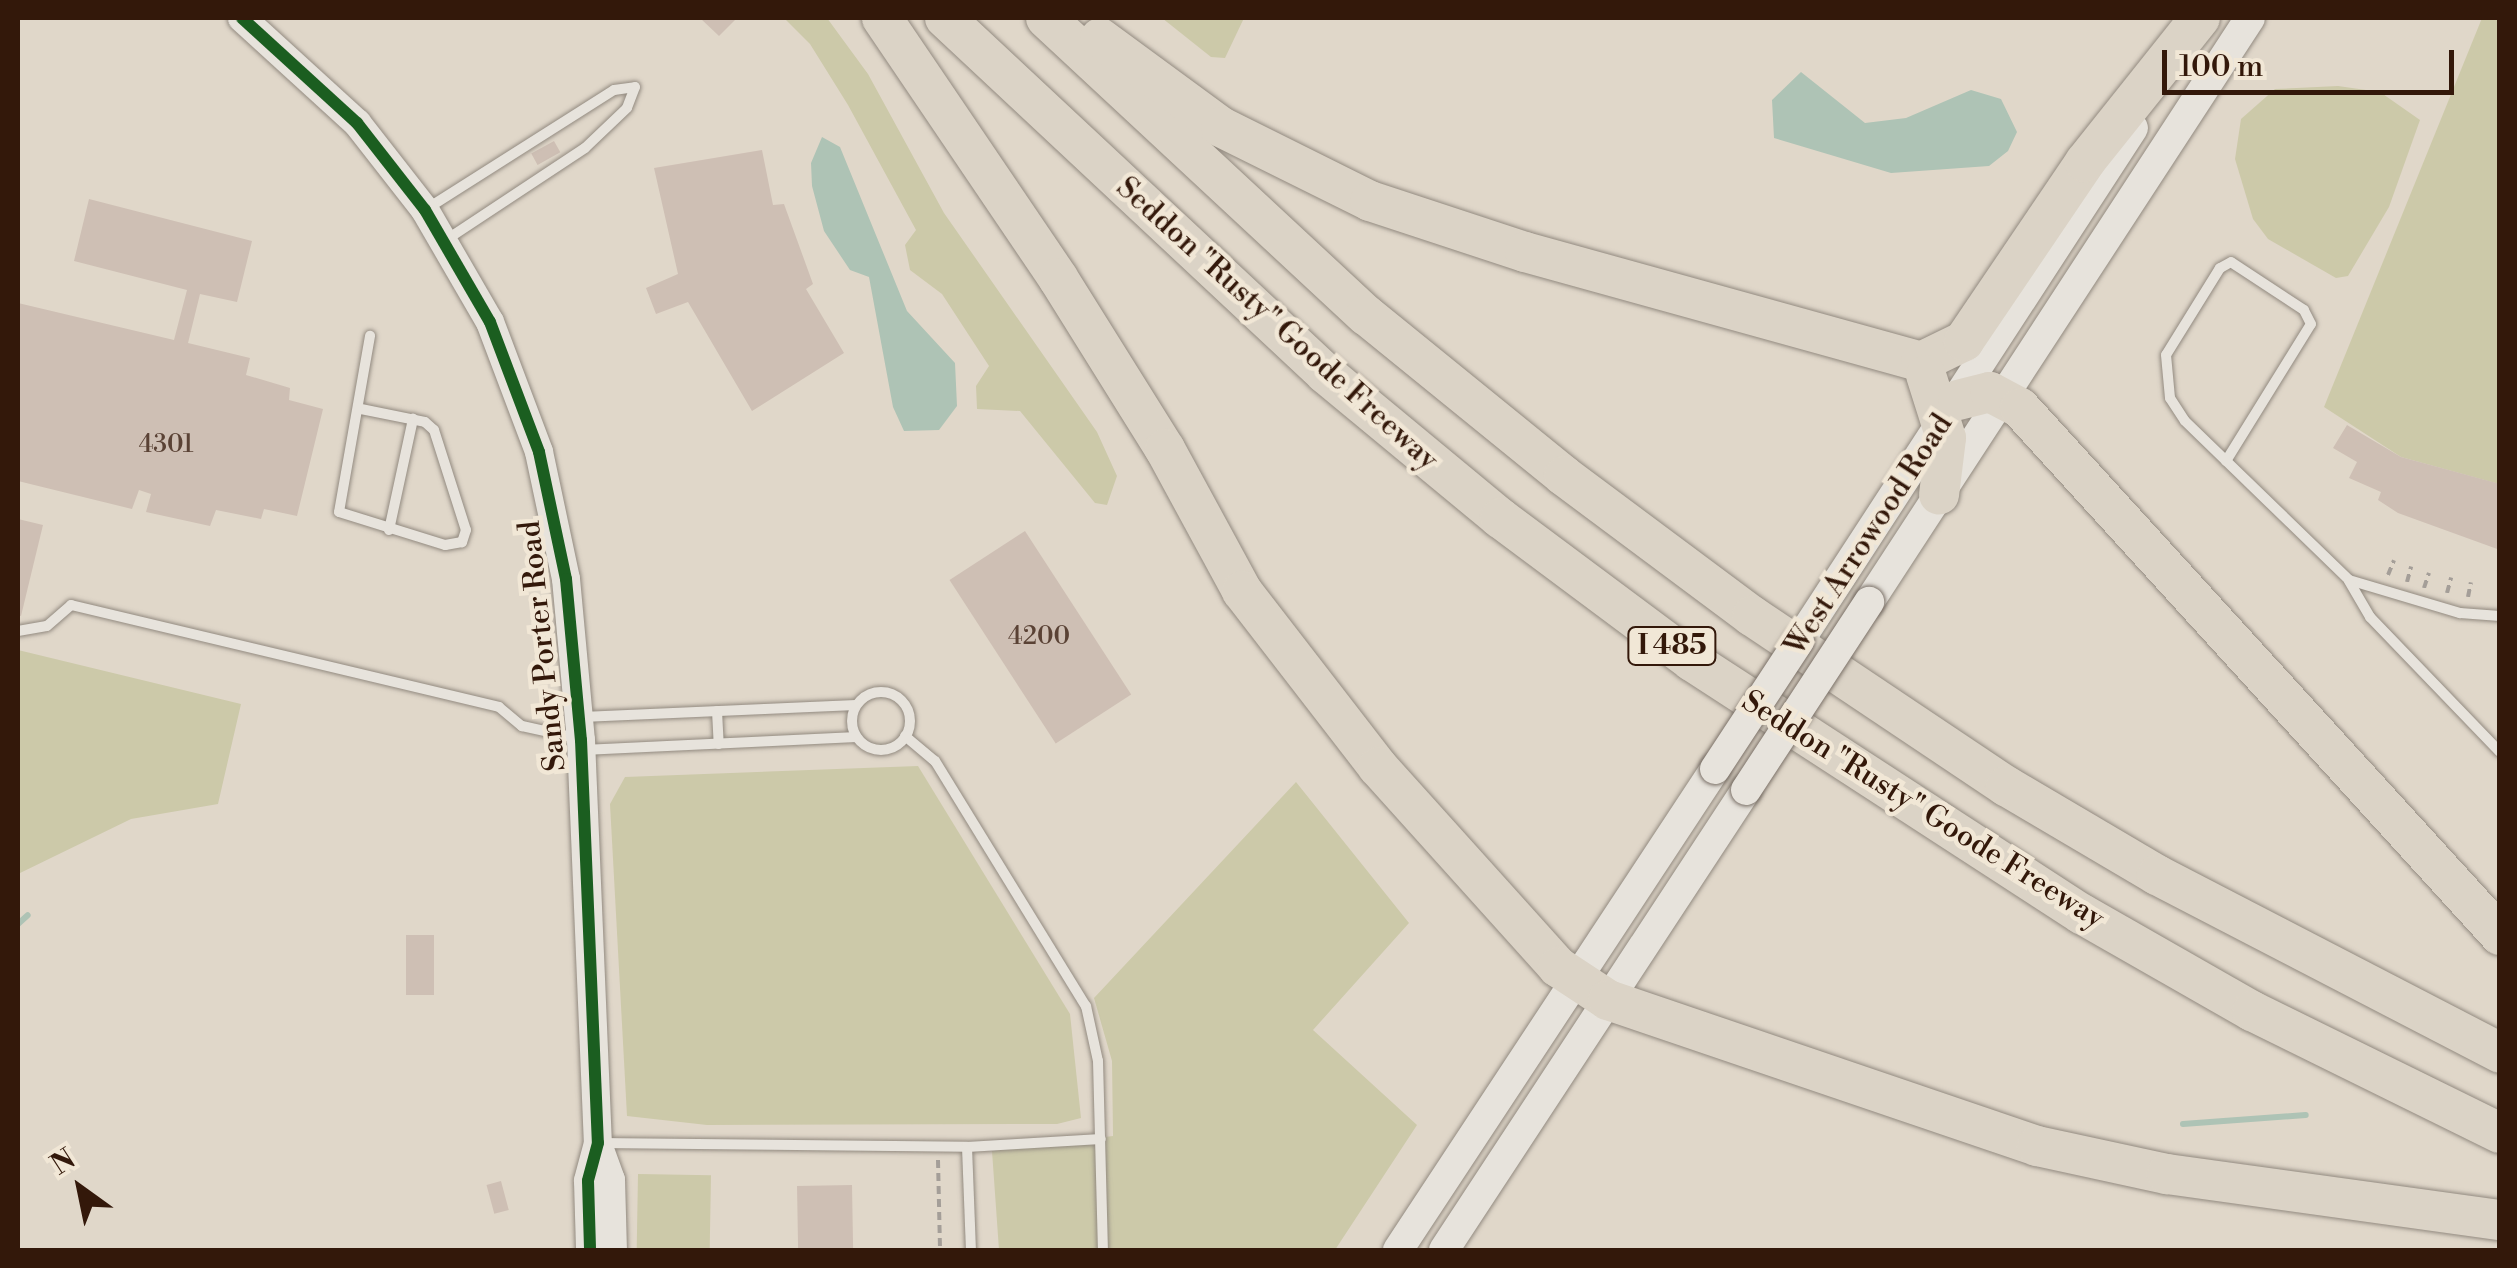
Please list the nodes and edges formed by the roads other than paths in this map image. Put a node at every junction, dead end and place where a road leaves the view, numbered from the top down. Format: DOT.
graph roads {
  1 [pos="882,18"];
  2 [pos="945,18"];
  3 [pos="1046,18"];
  4 [pos="1076,18"];
  5 [pos="2203,18"];
  6 [pos="2227,18"];
  7 [pos="2250,18"];
  8 [pos="248,19"];
  9 [pos="2157,154"];
  10 [pos="426,210"];
  11 [pos="445,240"];
  12 [pos="370,336"];
  13 [pos="1921,362"];
  14 [pos="2004,395"];
  15 [pos="361,409"];
  16 [pos="1950,411"];
  17 [pos="413,420"];
  18 [pos="2226,461"];
  19 [pos="1939,495"];
  20 [pos="389,530"];
  21 [pos="2349,580"];
  22 [pos="2500,616"];
  23 [pos="18,631"];
  24 [pos="856,705"];
  25 [pos="717,711"];
  26 [pos="581,736"];
  27 [pos="905,736"];
  28 [pos="857,737"];
  29 [pos="719,744"];
  30 [pos="2500,752"];
  31 [pos="2500,935"];
  32 [pos="1592,990"];
  33 [pos="2500,1053"];
  34 [pos="2500,1133"];
  35 [pos="1101,1139"];
  36 [pos="598,1143"];
  37 [pos="966,1147"];
  38 [pos="2500,1220"];
  39 [pos="590,1250"];
  40 [pos="613,1250"];
  41 [pos="970,1250"];
  42 [pos="1103,1250"];
  43 [pos="1398,1250"];
  44 [pos="1444,1250"];
  1 -- 32 [label="highway"];
  2 -- 34 [label="highway, Seddon \"Rusty\" Goode Freeway / I 485"];
  3 -- 33 [label="highway, I 485"];
  4 -- 13 [label="highway"];
  5 -- 13 [label="highway"];
  5 -- 16 [label="main road, West Arrowood Road"];
  6 -- 9 [label="main road"];
  7 -- 9 [label="main road, West Arrowood Road"];
  8 -- 10 [label="street, Sandy Porter Road"];
  9 -- 14 [label="main road, West Arrowood Road"];
  10 -- 11 [label="street, Sandy Porter Road"];
  10 -- 11 [label="lane"];
  11 -- 26 [label="street, Sandy Porter Road"];
  12 -- 15 [label="lane"];
  13 -- 16 [label="highway"];
  14 -- 16 [label="highway"];
  14 -- 19 [label="main road, West Arrowood Road"];
  14 -- 31 [label="highway"];
  15 -- 17 [label="lane"];
  15 -- 20 [label="lane"];
  16 -- 19 [label="highway"];
  16 -- 32 [label="main road, West Arrowood Road, bridge"];
  17 -- 20 [label="lane"];
  17 -- 20 [label="lane"];
  18 -- 18 [label="lane"];
  18 -- 21 [label="lane"];
  19 -- 32 [label="main road, West Arrowood Road, bridge"];
  21 -- 22 [label="lane"];
  21 -- 30 [label="lane"];
  23 -- 26 [label="lane"];
  24 -- 25 [label="lane"];
  24 -- 27 [label="lane"];
  24 -- 28 [label="lane"];
  25 -- 26 [label="lane"];
  25 -- 29 [label="lane"];
  26 -- 29 [label="lane"];
  26 -- 36 [label="street, Sandy Porter Road"];
  27 -- 28 [label="lane"];
  27 -- 35 [label="lane"];
  28 -- 29 [label="lane"];
  32 -- 38 [label="highway"];
  32 -- 43 [label="main road, West Arrowood Road"];
  32 -- 44 [label="main road, West Arrowood Road"];
  35 -- 37 [label="lane"];
  35 -- 42 [label="lane"];
  36 -- 37 [label="lane"];
  36 -- 39 [label="street, Sandy Porter Road"];
  36 -- 40 [label="street, Sandy Porter Road"];
  37 -- 41 [label="lane"];
}
